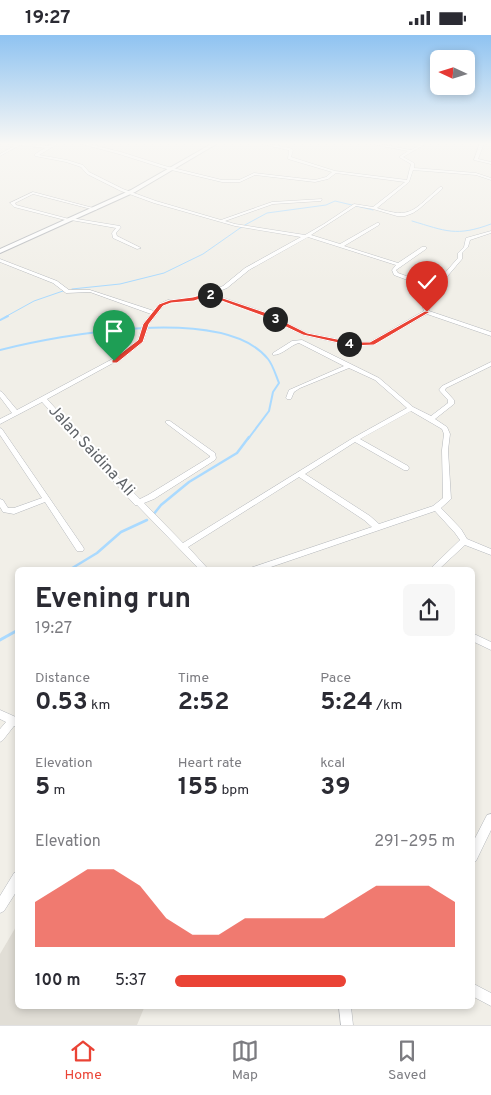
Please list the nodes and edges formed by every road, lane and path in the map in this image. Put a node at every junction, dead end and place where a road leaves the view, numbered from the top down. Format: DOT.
graph roads {
  1 [pos="121,189"];
  2 [pos="136,189"];
  3 [pos="398,189"];
  4 [pos="440,189"];
  5 [pos="129,193"];
  6 [pos="322,200"];
  7 [pos="374,208"];
  8 [pos="95,209"];
  9 [pos="70,220"];
  10 [pos="221,221"];
  11 [pos="378,224"];
  12 [pos="491,232"];
  13 [pos="306,236"];
  14 [pos="341,246"];
  15 [pos="424,247"];
  16 [pos="139,248"];
  17 [pos="0,251"];
  18 [pos="0,260"];
  19 [pos="399,265"];
  20 [pos="431,287"];
  21 [pos="208,294"];
  22 [pos="427,312"];
  23 [pos="154,313"];
  24 [pos="491,334"];
  25 [pos="275,354"];
  26 [pos="491,364"];
  27 [pos="349,366"];
  28 [pos="0,393"];
  29 [pos="288,398"];
  30 [pos="44,400"];
  31 [pos="411,408"];
  32 [pos="16,414"];
  33 [pos="431,419"];
  34 [pos="0,422"];
  35 [pos="168,422"];
  36 [pos="0,430"];
  37 [pos="355,439"];
  38 [pos="406,468"];
  39 [pos="300,474"];
  40 [pos="46,499"];
  41 [pos="0,502"];
  42 [pos="138,503"];
  43 [pos="436,508"];
  44 [pos="378,527"];
  45 [pos="464,541"];
  46 [pos="182,547"];
  47 [pos="80,549"];
  48 [pos="491,552"];
  49 [pos="202,567"];
  50 [pos="262,567"];
  51 [pos="436,567"];
  52 [pos="475,638"];
  53 [pos="491,646"];
  54 [pos="0,714"];
  55 [pos="15,721"];
  56 [pos="0,737"];
  57 [pos="491,819"];
  58 [pos="475,851"];
  59 [pos="15,882"];
  60 [pos="0,907"];
  61 [pos="475,991"];
  62 [pos="491,1000"];
  63 [pos="345,1009"];
  64 [pos="347,1025"];
  1 -- 5 [label="street"];
  2 -- 5 [label="street"];
  3 -- 7 [label="street"];
  4 -- 7 [label="street"];
  5 -- 8 [label="street"];
  5 -- 10 [label="street"];
  6 -- 10 [label="street"];
  7 -- 13 [label="street"];
  8 -- 9 [label="street"];
  8 -- 9 [label="street"];
  9 -- 16 [label="street"];
  9 -- 17 [label="street"];
  10 -- 13 [label="street"];
  11 -- 14 [label="street"];
  12 -- 20 [label="street"];
  13 -- 14 [label="street"];
  13 -- 21 [label="street"];
  14 -- 19 [label="street"];
  15 -- 19 [label="street"];
  18 -- 23 [label="street"];
  19 -- 20 [label="street"];
  20 -- 22 [label="street"];
  21 -- 22 [label="street"];
  21 -- 23 [label="street"];
  22 -- 24 [label="street"];
  23 -- 30 [label="street"];
  25 -- 27 [label="street"];
  26 -- 33 [label="street"];
  27 -- 29 [label="street"];
  27 -- 31 [label="street"];
  28 -- 32 [label="street"];
  30 -- 32 [label="street"];
  30 -- 42 [label="street, Jalan Saidina Ali"];
  31 -- 33 [label="street"];
  31 -- 37 [label="street"];
  32 -- 34 [label="street"];
  33 -- 43 [label="street"];
  35 -- 42 [label="street"];
  36 -- 40 [label="street"];
  37 -- 38 [label="street"];
  37 -- 39 [label="street"];
  39 -- 44 [label="street"];
  39 -- 46 [label="street"];
  40 -- 41 [label="street"];
  40 -- 47 [label="street"];
  42 -- 46 [label="street, Jalan Saidina Ali"];
  43 -- 44 [label="street"];
  43 -- 45 [label="street"];
  44 -- 50 [label="street"];
  45 -- 48 [label="street"];
  45 -- 51 [label="street"];
  46 -- 49 [label="street, Jalan Saidina Ali"];
  52 -- 53 [label="street"];
  54 -- 55 [label="street"];
  55 -- 56 [label="street"];
  57 -- 58 [label="street"];
  59 -- 60 [label="street"];
  61 -- 62 [label="street"];
  63 -- 64 [label="street"];
}
